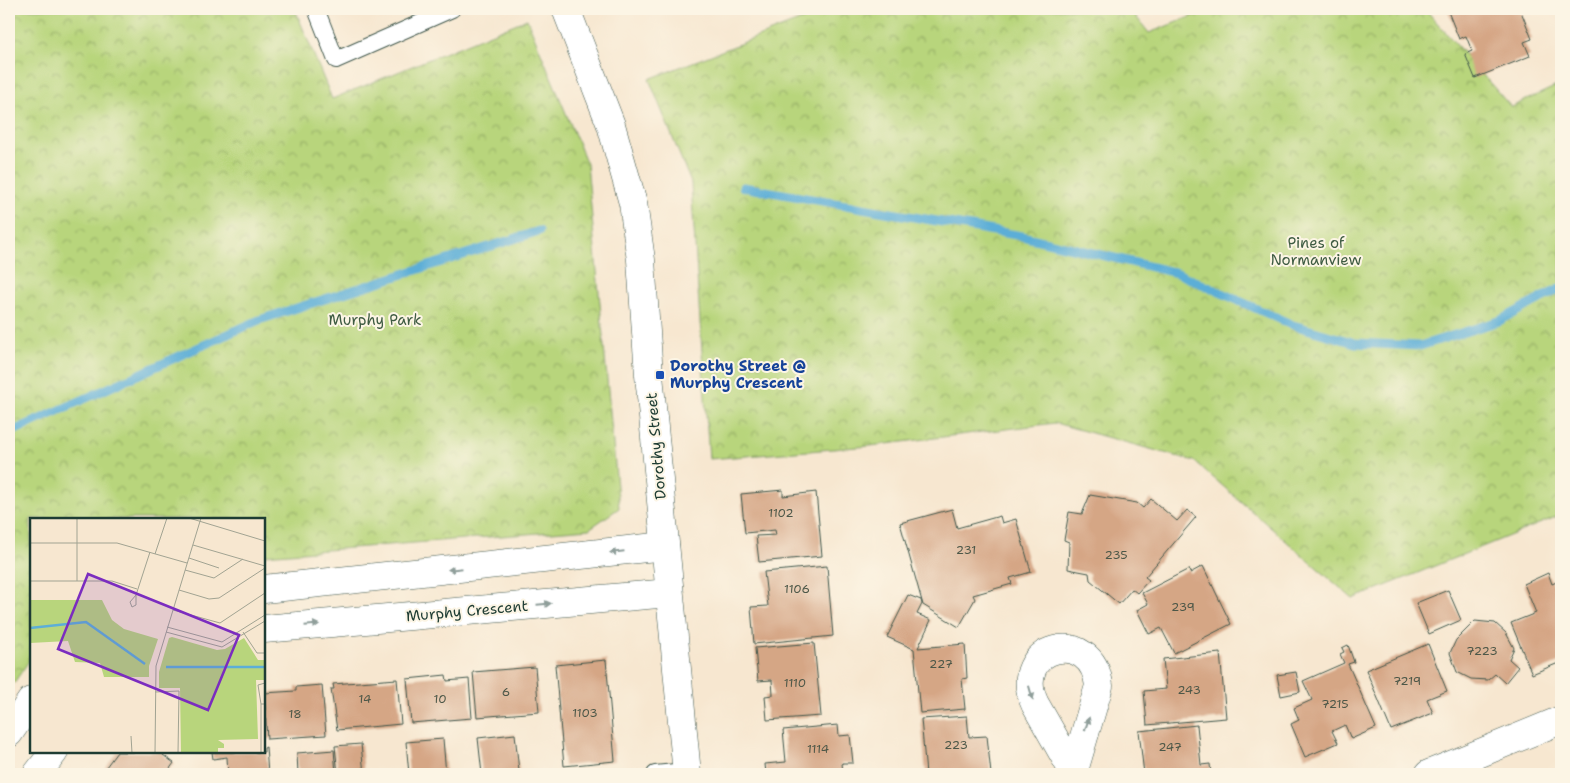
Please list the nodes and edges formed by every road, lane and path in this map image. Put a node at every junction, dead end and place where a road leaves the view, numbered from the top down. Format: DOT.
graph roads {
  1 [pos="316,9"];
  2 [pos="452,9"];
  3 [pos="566,9"];
  4 [pos="666,546"];
  5 [pos="265,589"];
  6 [pos="669,593"];
  7 [pos="265,629"];
  8 [pos="30,702"];
  9 [pos="1561,720"];
  10 [pos="9,733"];
  11 [pos="53,753"];
  12 [pos="686,772"];
  13 [pos="37,774"];
  14 [pos="655,774"];
  15 [pos="1429,774"];
  1 -- 2 [label="lane"];
  3 -- 4 [label="street, Dorothy Street"];
  4 -- 5 [label="street, one-way"];
  4 -- 6 [label="street, Dorothy Street"];
  7 -- 6 [label="street, Murphy Crescent, one-way"];
  6 -- 12 [label="street, Dorothy Street"];
  8 -- 10 [label="street"];
  9 -- 15 [label="street"];
  11 -- 13 [label="street"];
  12 -- 14 [label="lane"];
}
